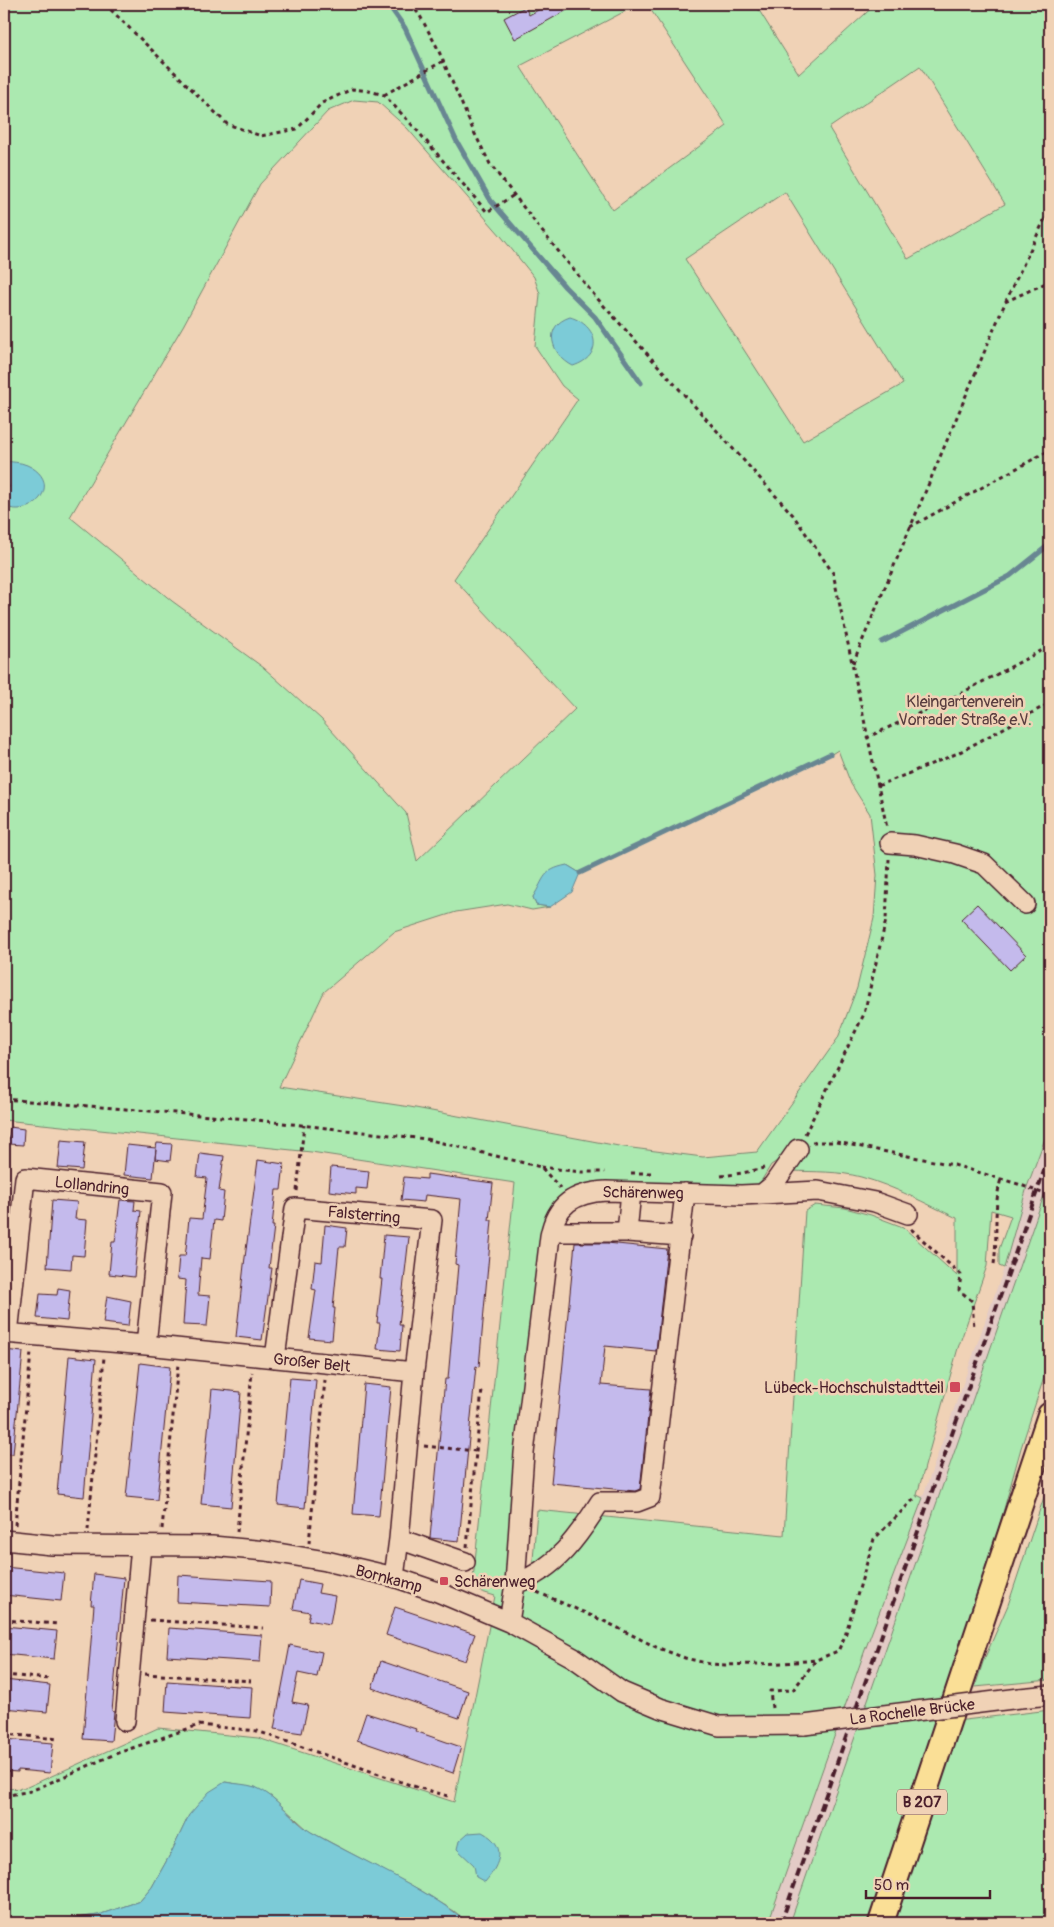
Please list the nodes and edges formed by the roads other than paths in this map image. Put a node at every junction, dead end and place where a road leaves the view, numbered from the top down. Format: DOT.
graph roads {
  1 [pos="890,843"];
  2 [pos="1025,904"];
  3 [pos="803,1144"];
  4 [pos="631,1192"];
  5 [pos="686,1193"];
  6 [pos="762,1194"];
  7 [pos="908,1214"];
  8 [pos="551,1232"];
  9 [pos="627,1232"];
  10 [pos="681,1236"];
  11 [pos="6,1334"];
  12 [pos="146,1345"];
  13 [pos="275,1358"];
  14 [pos="414,1372"];
  15 [pos="1050,1415"];
  16 [pos="1044,1453"];
  17 [pos="9,1535"];
  18 [pos="399,1539"];
  19 [pos="141,1546"];
  20 [pos="465,1562"];
  21 [pos="394,1578"];
  22 [pos="515,1584"];
  23 [pos="509,1622"];
  24 [pos="1050,1695"];
  25 [pos="125,1722"];
  26 [pos="804,1725"];
  27 [pos="881,1923"];
  1 -- 2 [label="street"];
  3 -- 6 [label="street"];
  4 -- 5 [label="street, Schärenweg"];
  4 -- 8 [label="street, Schärenweg"];
  4 -- 9 [label="street"];
  5 -- 6 [label="street, Schärenweg"];
  5 -- 10 [label="street"];
  6 -- 7 [label="street, Schärenweg"];
  8 -- 9 [label="street"];
  8 -- 22 [label="street"];
  9 -- 10 [label="street"];
  10 -- 22 [label="street"];
  11 -- 12 [label="street, Großer Belt"];
  11 -- 12 [label="street, Lollandring"];
  12 -- 13 [label="street, Großer Belt"];
  13 -- 14 [label="street, Großer Belt"];
  13 -- 14 [label="street, Falsterring"];
  14 -- 18 [label="street"];
  15 -- 16 [label="main road, B 207"];
  16 -- 27 [label="main road, B 207"];
  17 -- 19 [label="street, Bornkamp"];
  18 -- 20 [label="street"];
  18 -- 21 [label="street"];
  19 -- 21 [label="street, Bornkamp"];
  19 -- 25 [label="street"];
  21 -- 23 [label="street, Bornkamp"];
  22 -- 23 [label="street"];
  23 -- 26 [label="street, Bornkamp"];
  24 -- 26 [label="street, La Rochelle Brücke, bridge"];
}
